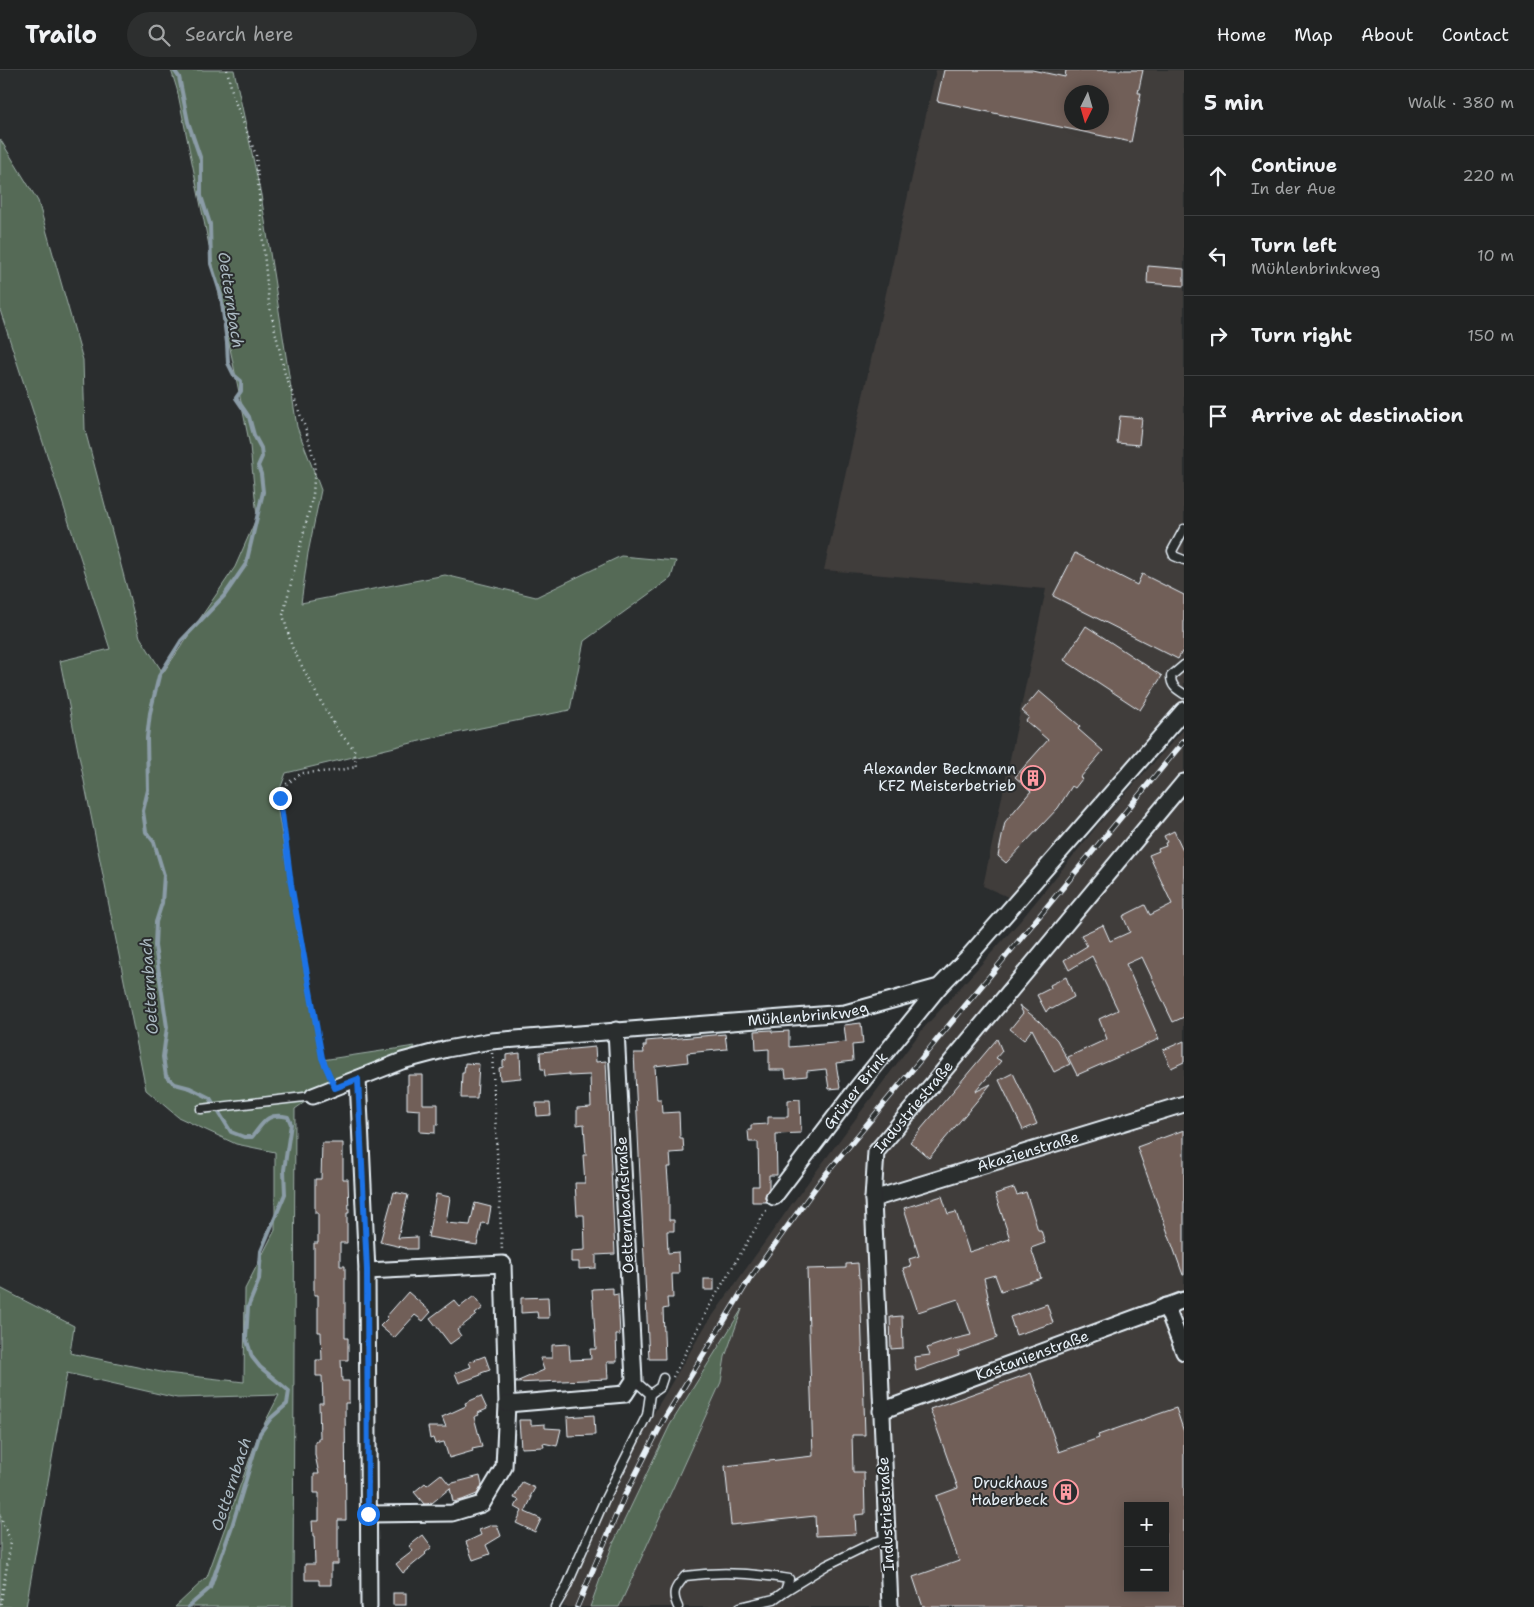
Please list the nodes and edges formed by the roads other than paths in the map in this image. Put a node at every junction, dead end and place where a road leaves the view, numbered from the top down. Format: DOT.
graph roads {
  1 [pos="1184,529"];
  2 [pos="1184,560"];
  3 [pos="1184,665"];
  4 [pos="1184,694"];
  5 [pos="1184,710"];
  6 [pos="1184,782"];
  7 [pos="939,987"];
  8 [pos="616,1030"];
  9 [pos="358,1079"];
  10 [pos="313,1096"];
  11 [pos="1184,1104"];
  12 [pos="201,1109"];
  13 [pos="774,1197"];
  14 [pos="873,1199"];
  15 [pos="367,1270"];
  16 [pos="1184,1300"];
  17 [pos="1166,1306"];
  18 [pos="1184,1352"];
  19 [pos="663,1378"];
  20 [pos="634,1380"];
  21 [pos="650,1394"];
  22 [pos="508,1404"];
  23 [pos="881,1411"];
  24 [pos="368,1514"];
  25 [pos="887,1539"];
  26 [pos="786,1591"];
  27 [pos="370,1607"];
  28 [pos="556,1607"];
  29 [pos="678,1607"];
  30 [pos="740,1607"];
  31 [pos="890,1607"];
  1 -- 2 [label="lane"];
  3 -- 4 [label="lane"];
  5 -- 7 [label="street"];
  6 -- 14 [label="street, Industriestraße"];
  7 -- 8 [label="street, Mühlenbrinkweg"];
  7 -- 13 [label="street, Grüner Brink"];
  8 -- 9 [label="street, Mühlenbrinkweg"];
  8 -- 20 [label="street, Oetternbachstraße"];
  9 -- 10 [label="street, Mühlenbrinkweg"];
  9 -- 15 [label="street"];
  10 -- 12 [label="lane"];
  11 -- 14 [label="street, Akazienstraße"];
  14 -- 23 [label="street, Industriestraße"];
  15 -- 22 [label="street"];
  15 -- 24 [label="street"];
  16 -- 17 [label="street, Kastanienstraße"];
  17 -- 18 [label="street"];
  17 -- 23 [label="street, Kastanienstraße"];
  19 -- 21 [label="lane"];
  20 -- 21 [label="lane"];
  20 -- 22 [label="street"];
  21 -- 28 [label="lane"];
  22 -- 24 [label="street"];
  23 -- 25 [label="street, Industriestraße"];
  24 -- 27 [label="street"];
  25 -- 26 [label="lane"];
  25 -- 31 [label="street, Industriestraße"];
  26 -- 29 [label="lane"];
  26 -- 30 [label="lane"];
}
